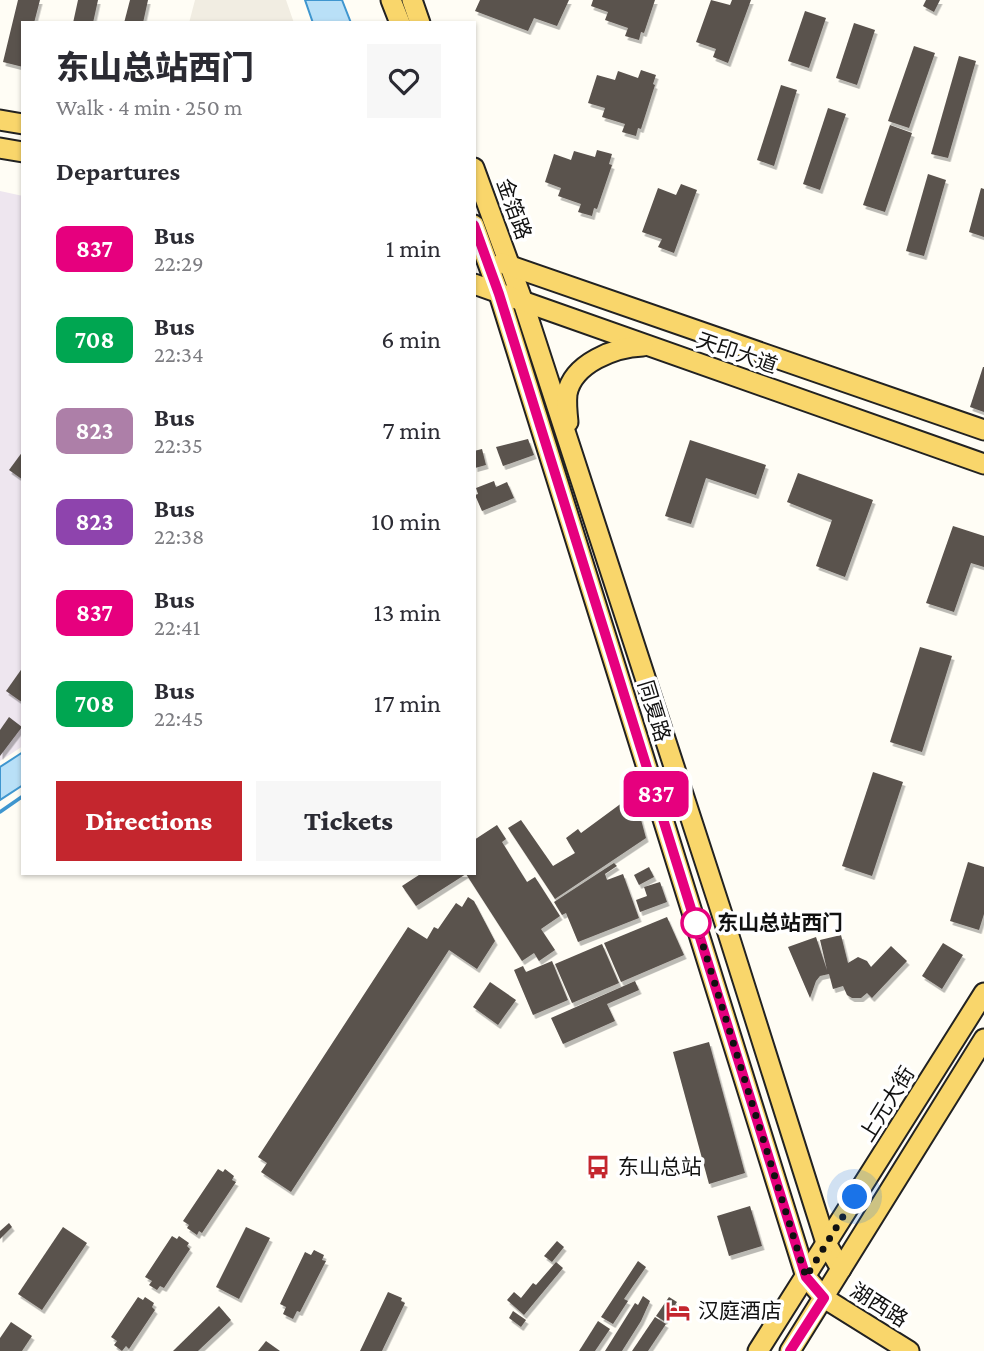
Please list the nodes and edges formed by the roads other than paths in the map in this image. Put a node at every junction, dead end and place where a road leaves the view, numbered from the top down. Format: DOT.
graph roads {
  1 [pos="391,0"];
  2 [pos="412,0"];
  3 [pos="399,21"];
  4 [pos="419,21"];
  5 [pos="0,120"];
  6 [pos="21,124"];
  7 [pos="0,148"];
  8 [pos="21,152"];
  9 [pos="476,173"];
  10 [pos="476,235"];
  11 [pos="480,254"];
  12 [pos="510,266"];
  13 [pos="476,285"];
  14 [pos="499,294"];
  15 [pos="523,302"];
  16 [pos="646,345"];
  17 [pos="984,430"];
  18 [pos="570,447"];
  19 [pos="984,464"];
  20 [pos="984,993"];
  21 [pos="984,1040"];
  22 [pos="826,1243"];
  23 [pos="841,1269"];
  24 [pos="806,1277"];
  25 [pos="824,1298"];
  26 [pos="758,1351"];
  27 [pos="790,1351"];
  28 [pos="909,1351"];
  1 -- 3 [label="main road"];
  2 -- 4 [label="main road"];
  5 -- 6 [label="main road"];
  7 -- 8 [label="main road"];
  9 -- 12 [label="main road, 金箔路"];
  10 -- 11 [label="main road, 金箔路"];
  11 -- 12 [label="main road, 天印大道"];
  11 -- 14 [label="main road, 金箔路"];
  12 -- 15 [label="main road, 同夏路"];
  12 -- 17 [label="main road, 天印大道"];
  13 -- 14 [label="main road, 天印大道"];
  14 -- 15 [label="main road, 天印大道"];
  14 -- 24 [label="main road, 同夏路"];
  15 -- 16 [label="main road, 天印大道"];
  15 -- 18 [label="main road, 同夏路"];
  16 -- 18 [label="main road"];
  16 -- 19 [label="main road, 天印大道"];
  18 -- 22 [label="main road, 同夏路"];
  20 -- 22 [label="main road, 上元大街"];
  21 -- 23 [label="main road"];
  22 -- 23 [label="main road, 同夏路"];
  22 -- 24 [label="main road, 上元大街"];
  23 -- 25 [label="main road"];
  24 -- 25 [label="main road, 同夏路"];
  24 -- 26 [label="main road, 上元大街"];
  25 -- 27 [label="main road"];
  25 -- 28 [label="main road, 湖西路"];
}
